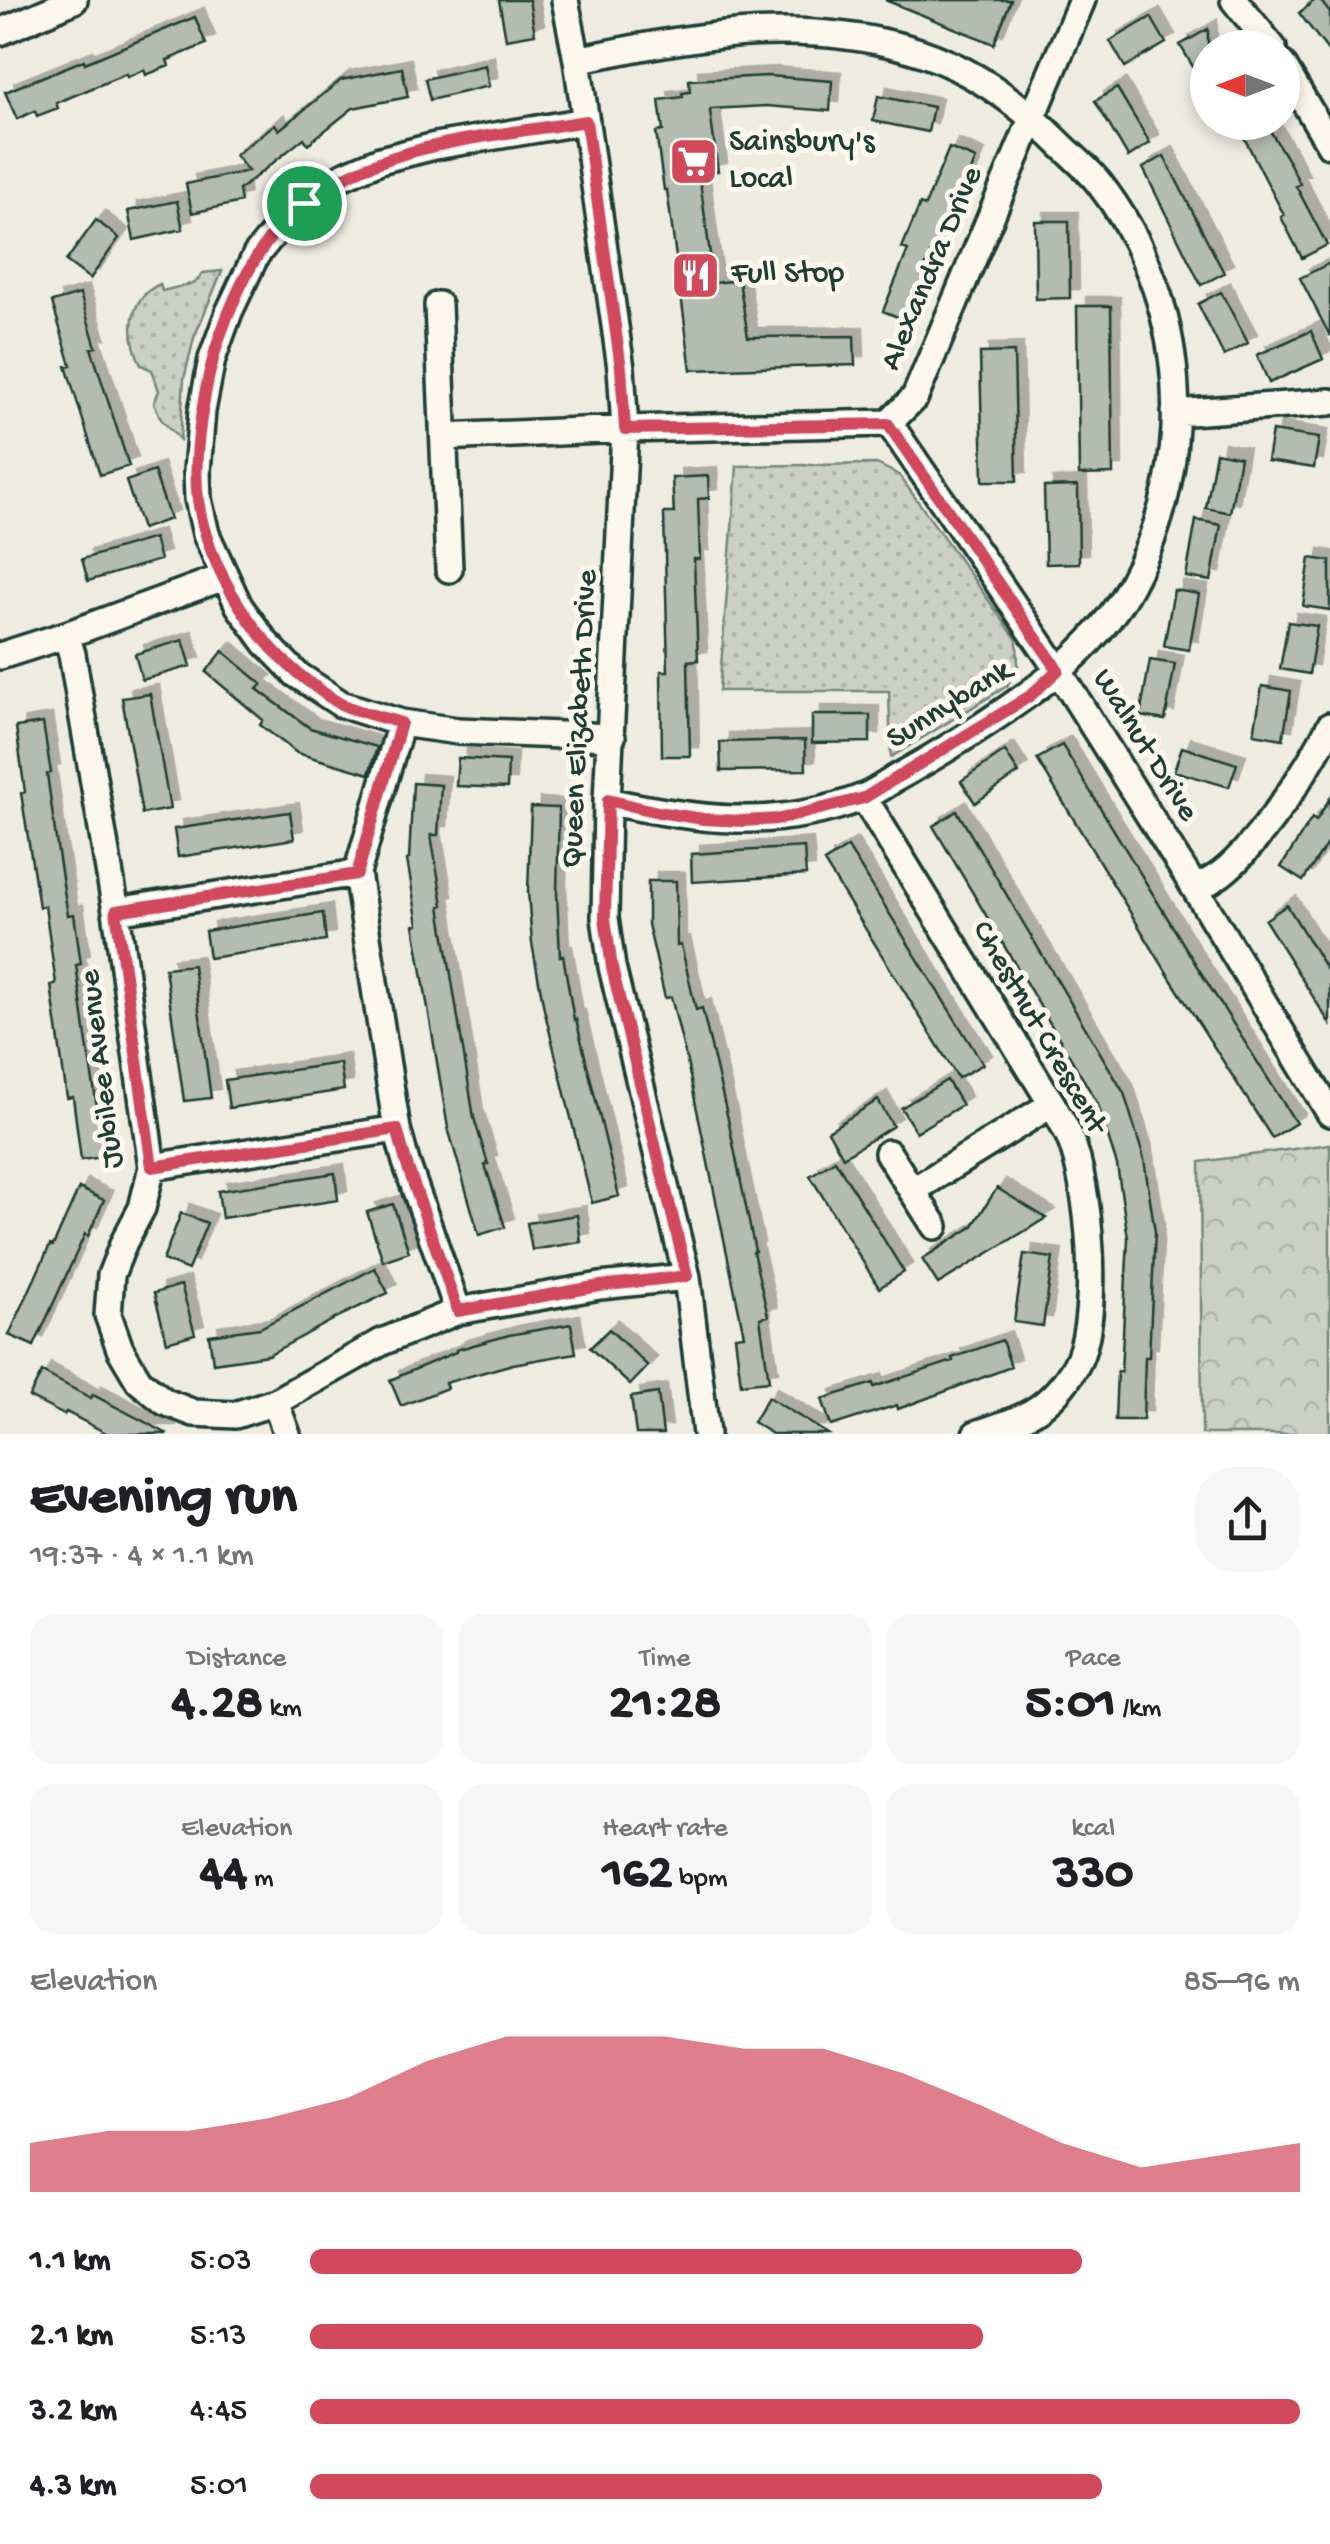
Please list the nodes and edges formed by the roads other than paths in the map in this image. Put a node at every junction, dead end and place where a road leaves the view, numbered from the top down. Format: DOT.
graph roads {
  1 [pos="74,0"];
  2 [pos="565,0"];
  3 [pos="1082,0"];
  4 [pos="1234,0"];
  5 [pos="1258,30"];
  6 [pos="0,32"];
  7 [pos="576,60"];
  8 [pos="1300,93"];
  9 [pos="1033,117"];
  10 [pos="586,121"];
  11 [pos="1329,141"];
  12 [pos="438,306"];
  13 [pos="1330,402"];
  14 [pos="1175,413"];
  15 [pos="888,424"];
  16 [pos="625,429"];
  17 [pos="444,438"];
  18 [pos="449,568"];
  19 [pos="224,577"];
  20 [pos="66,635"];
  21 [pos="0,656"];
  22 [pos="1058,670"];
  23 [pos="401,723"];
  24 [pos="1330,726"];
  25 [pos="612,737"];
  26 [pos="864,798"];
  27 [pos="608,800"];
  28 [pos="357,874"];
  29 [pos="1196,890"];
  30 [pos="116,911"];
  31 [pos="1052,1104"];
  32 [pos="1330,1113"];
  33 [pos="397,1129"];
  34 [pos="888,1153"];
  35 [pos="152,1167"];
  36 [pos="912,1190"];
  37 [pos="935,1226"];
  38 [pos="687,1276"];
  39 [pos="458,1311"];
  40 [pos="276,1402"];
  41 [pos="287,1434"];
  42 [pos="706,1434"];
  43 [pos="976,1434"];
  1 -- 6 [label="street"];
  2 -- 7 [label="street, Queen Elizabeth Drive"];
  3 -- 9 [label="street, Alexandra Drive"];
  4 -- 5 [label="street"];
  7 -- 9 [label="street, Sunnybank"];
  7 -- 10 [label="street, Queen Elizabeth Drive"];
  8 -- 11 [label="street"];
  9 -- 14 [label="street, Sunnybank"];
  9 -- 15 [label="street, Alexandra Drive"];
  10 -- 16 [label="street, Queen Elizabeth Drive"];
  10 -- 19 [label="street"];
  12 -- 17 [label="street"];
  13 -- 14 [label="street"];
  14 -- 22 [label="street, Sunnybank"];
  15 -- 16 [label="street"];
  15 -- 22 [label="street, Walnut Drive"];
  16 -- 17 [label="street"];
  16 -- 25 [label="street, Queen Elizabeth Drive"];
  17 -- 18 [label="street"];
  19 -- 20 [label="street"];
  19 -- 23 [label="street"];
  20 -- 21 [label="street"];
  20 -- 30 [label="street, Jubilee Avenue"];
  22 -- 26 [label="street, Sunnybank"];
  22 -- 29 [label="street, Walnut Drive"];
  23 -- 25 [label="street"];
  23 -- 28 [label="street"];
  24 -- 29 [label="street"];
  25 -- 27 [label="street, Queen Elizabeth Drive"];
  26 -- 27 [label="street, Sunnybank"];
  26 -- 31 [label="street, Chestnut Crescent"];
  27 -- 38 [label="street, Queen Elizabeth Drive"];
  28 -- 30 [label="street"];
  28 -- 33 [label="street"];
  29 -- 32 [label="street, Walnut Drive"];
  30 -- 35 [label="street, Jubilee Avenue"];
  31 -- 36 [label="street"];
  31 -- 43 [label="street, Chestnut Crescent"];
  33 -- 35 [label="street"];
  33 -- 39 [label="street"];
  34 -- 36 [label="street"];
  35 -- 40 [label="street, Jubilee Avenue"];
  36 -- 37 [label="street"];
  38 -- 39 [label="street, Jubilee Avenue"];
  38 -- 42 [label="street, Queen Elizabeth Drive"];
  39 -- 40 [label="street, Jubilee Avenue"];
  40 -- 41 [label="street"];
}
